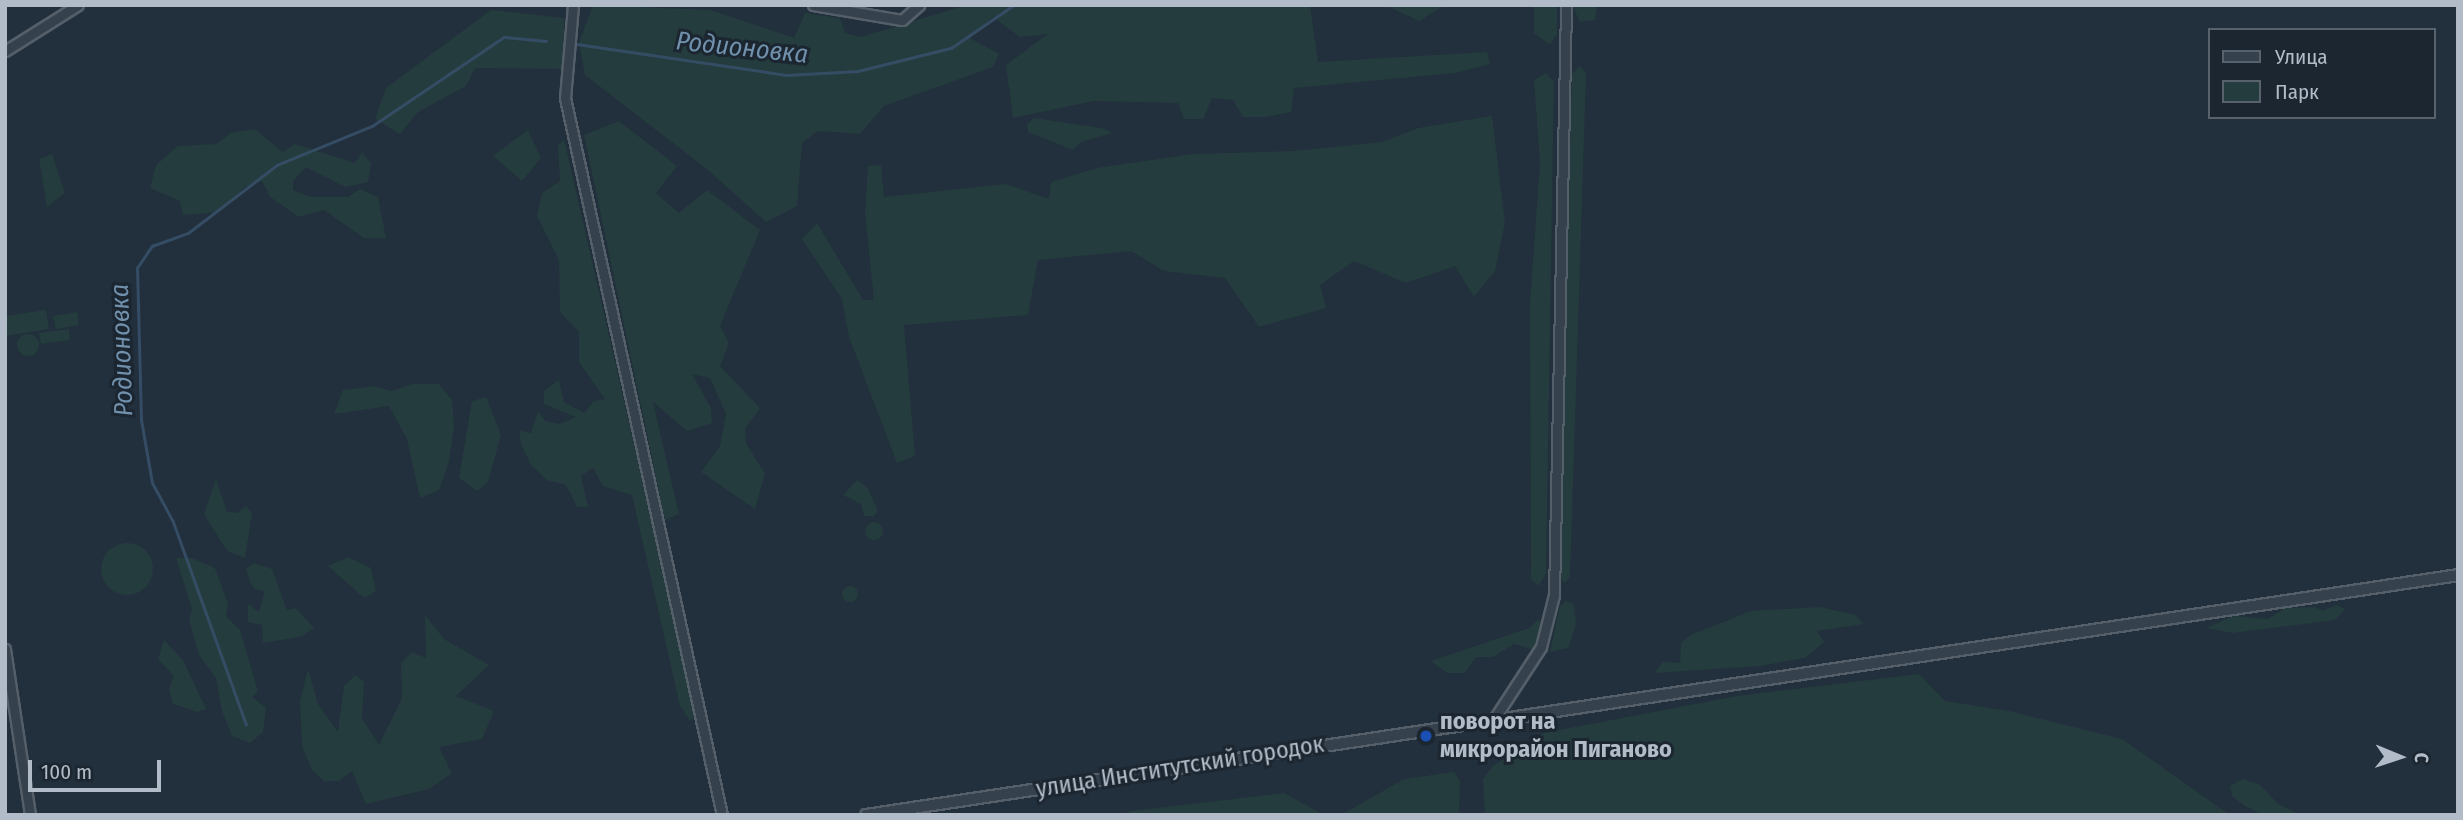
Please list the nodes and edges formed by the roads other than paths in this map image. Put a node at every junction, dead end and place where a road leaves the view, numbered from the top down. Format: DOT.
graph roads {
  1 [pos="78,5"];
  2 [pos="573,5"];
  3 [pos="813,5"];
  4 [pos="919,5"];
  5 [pos="1566,5"];
  6 [pos="5,51"];
  7 [pos="2458,575"];
  8 [pos="5,649"];
  9 [pos="1494,719"];
  10 [pos="30,815"];
  11 [pos="723,815"];
  12 [pos="866,815"];
  1 -- 6 [label="street"];
  2 -- 11 [label="street"];
  3 -- 4 [label="street"];
  5 -- 9 [label="street"];
  7 -- 9 [label="street, улица Институтский городок"];
  8 -- 10 [label="street"];
  9 -- 12 [label="street, улица Институтский городок"];
}
